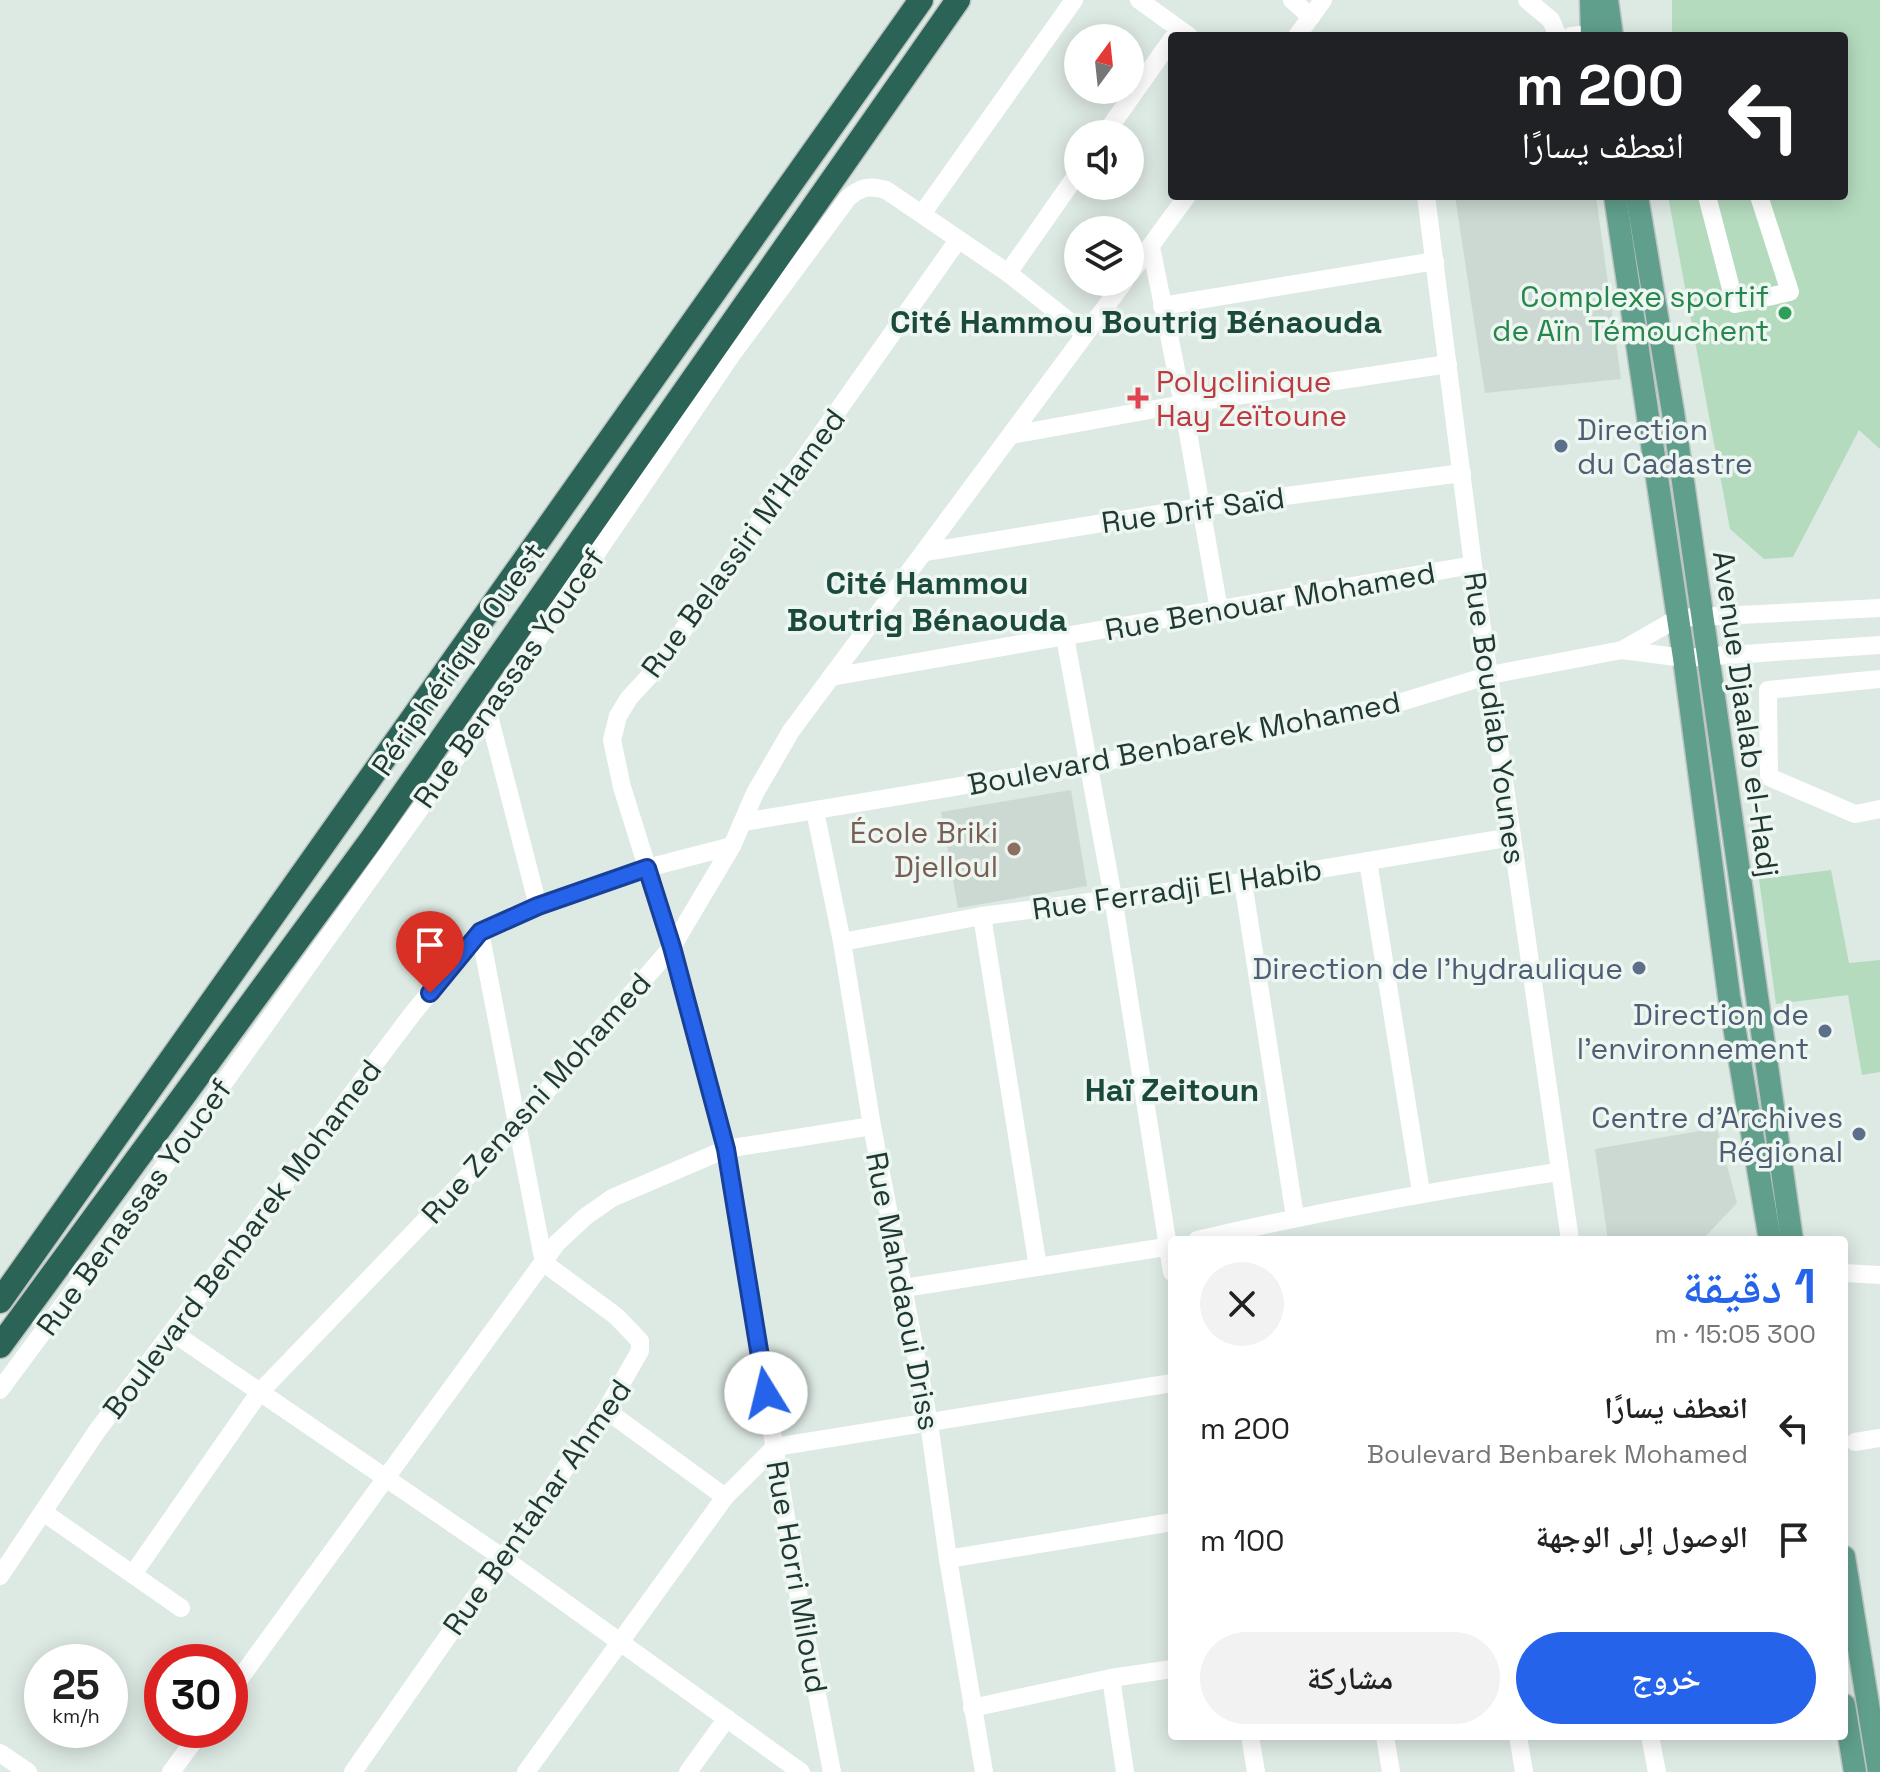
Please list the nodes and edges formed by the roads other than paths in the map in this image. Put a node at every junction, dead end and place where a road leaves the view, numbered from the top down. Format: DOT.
graph roads {
  1 [pos="921,0"];
  2 [pos="958,0"];
  3 [pos="1074,0"];
  4 [pos="1139,0"];
  5 [pos="1292,0"];
  6 [pos="1323,0"];
  7 [pos="1527,0"];
  8 [pos="1591,0"];
  9 [pos="1607,0"];
  10 [pos="1311,17"];
  11 [pos="1176,32"];
  12 [pos="1300,32"];
  13 [pos="1556,32"];
  14 [pos="1591,32"];
  15 [pos="1592,32"];
  16 [pos="1168,50"];
  17 [pos="1115,120"];
  18 [pos="1064,193"];
  19 [pos="1184,200"];
  20 [pos="1427,200"];
  21 [pos="1616,200"];
  22 [pos="1638,200"];
  23 [pos="1708,200"];
  24 [pos="1760,200"];
  25 [pos="922,214"];
  26 [pos="958,240"];
  27 [pos="1151,247"];
  28 [pos="1144,256"];
  29 [pos="1435,261"];
  30 [pos="1008,273"];
  31 [pos="1114,296"];
  32 [pos="1162,306"];
  33 [pos="1085,334"];
  34 [pos="1448,364"];
  35 [pos="1183,404"];
  36 [pos="1011,435"];
  37 [pos="1462,473"];
  38 [pos="1201,507"];
  39 [pos="925,552"];
  40 [pos="1473,565"];
  41 [pos="1880,608"];
  42 [pos="1219,610"];
  43 [pos="1690,617"];
  44 [pos="1065,637"];
  45 [pos="1880,645"];
  46 [pos="1622,650"];
  47 [pos="1708,654"];
  48 [pos="1684,658"];
  49 [pos="1490,675"];
  50 [pos="831,677"];
  51 [pos="1880,679"];
  52 [pos="488,712"];
  53 [pos="1087,765"];
  54 [pos="1880,809"];
  55 [pos="815,811"];
  56 [pos="743,822"];
  57 [pos="1512,837"];
  58 [pos="732,846"];
  59 [pos="1368,861"];
  60 [pos="647,868"];
  61 [pos="1243,882"];
  62 [pos="1113,897"];
  63 [pos="538,906"];
  64 [pos="982,916"];
  65 [pos="480,932"];
  66 [pos="842,942"];
  67 [pos="672,947"];
  68 [pos="518,1124"];
  69 [pos="872,1126"];
  70 [pos="726,1149"];
  71 [pos="1558,1172"];
  72 [pos="1421,1192"];
  73 [pos="1295,1217"];
  74 [pos="1168,1236"];
  75 [pos="1214,1236"];
  76 [pos="1569,1236"];
  77 [pos="1769,1236"];
  78 [pos="1791,1236"];
  79 [pos="1168,1246"];
  80 [pos="544,1263"];
  81 [pos="1038,1267"];
  82 [pos="1848,1273"];
  83 [pos="1880,1275"];
  84 [pos="904,1288"];
  85 [pos="0,1301"];
  86 [pos="172,1332"];
  87 [pos="0,1346"];
  88 [pos="1168,1384"];
  89 [pos="0,1390"];
  90 [pos="259,1393"];
  91 [pos="606,1410"];
  92 [pos="929,1423"];
  93 [pos="1880,1438"];
  94 [pos="1855,1442"];
  95 [pos="775,1447"];
  96 [pos="387,1480"];
  97 [pos="725,1497"];
  98 [pos="43,1512"];
  99 [pos="1168,1523"];
  100 [pos="503,1558"];
  101 [pos="948,1559"];
  102 [pos="133,1574"];
  103 [pos="0,1576"];
  104 [pos="1848,1582"];
  105 [pos="181,1608"];
  106 [pos="619,1642"];
  107 [pos="248,1668"];
  108 [pos="1168,1670"];
  109 [pos="1111,1678"];
  110 [pos="972,1708"];
  111 [pos="727,1718"];
  112 [pos="1848,1729"];
  113 [pos="1251,1740"];
  114 [pos="1386,1740"];
  115 [pos="1519,1740"];
  116 [pos="1651,1740"];
  117 [pos="189,1748"];
  118 [pos="0,1753"];
  119 [pos="28,1772"];
  120 [pos="171,1772"];
  121 [pos="353,1772"];
  122 [pos="526,1772"];
  123 [pos="688,1772"];
  124 [pos="801,1772"];
  125 [pos="832,1772"];
  126 [pos="984,1772"];
  127 [pos="1125,1772"];
  128 [pos="1256,1772"];
  129 [pos="1391,1772"];
  130 [pos="1524,1772"];
  131 [pos="1657,1772"];
  132 [pos="1855,1772"];
  133 [pos="1879,1772"];
  1 -- 85 [label="highway, Périphérique Ouest"];
  2 -- 87 [label="highway, Périphérique Ouest"];
  3 -- 25 [label="street"];
  4 -- 11 [label="street"];
  5 -- 10 [label="street"];
  6 -- 10 [label="street"];
  7 -- 13 [label="street"];
  8 -- 14 [label="main road"];
  9 -- 15 [label="main road"];
  10 -- 12 [label="street"];
  16 -- 17 [label="street"];
  18 -- 30 [label="street"];
  19 -- 27 [label="street"];
  20 -- 29 [label="street, Rue Boudiab Younes"];
  21 -- 43 [label="main road, Avenue Djaalab el-Hadj"];
  22 -- 43 [label="main road, Avenue Djaalab el-Hadj"];
  23 -- 24 [label="street"];
  25 -- 26 [label="street, Rue Benassas Youcef"];
  25 -- 52 [label="street, Rue Benassas Youcef"];
  26 -- 30 [label="street, Rue Benassas Youcef"];
  26 -- 60 [label="street, Rue Belassiri M'Hamed"];
  27 -- 28 [label="street"];
  27 -- 32 [label="street"];
  29 -- 32 [label="street"];
  29 -- 34 [label="street, Rue Boudiab Younes"];
  30 -- 33 [label="street, Rue Benassas Youcef"];
  31 -- 33 [label="street, Rue Zenasni Mohamed"];
  32 -- 35 [label="street"];
  33 -- 36 [label="street, Rue Zenasni Mohamed"];
  34 -- 35 [label="street"];
  34 -- 37 [label="street, Rue Boudiab Younes"];
  35 -- 36 [label="street"];
  35 -- 38 [label="street"];
  36 -- 39 [label="street, Rue Zenasni Mohamed"];
  37 -- 38 [label="street, Rue Drif Saïd"];
  37 -- 40 [label="street, Rue Boudiab Younes"];
  38 -- 39 [label="street, Rue Drif Saïd"];
  38 -- 42 [label="street"];
  39 -- 50 [label="street, Rue Zenasni Mohamed"];
  40 -- 42 [label="street, Rue Benouar Mohamed"];
  40 -- 49 [label="street, Rue Boudiab Younes"];
  41 -- 43 [label="street, Boulevard Benbarek Mohamed"];
  42 -- 44 [label="street, Rue Benouar Mohamed"];
  43 -- 46 [label="street, Boulevard Benbarek Mohamed"];
  43 -- 47 [label="main road, Avenue Djaalab el-Hadj"];
  43 -- 48 [label="main road, Avenue Djaalab el-Hadj"];
  44 -- 50 [label="street, Rue Benouar Mohamed"];
  44 -- 53 [label="street"];
  45 -- 47 [label="street, Boulevard Benbarek Mohamed"];
  46 -- 48 [label="street, Boulevard Benbarek Mohamed"];
  46 -- 49 [label="street, Boulevard Benbarek Mohamed"];
  47 -- 48 [label="street, Boulevard Benbarek Mohamed"];
  47 -- 78 [label="main road, Avenue Djaalab el-Hadj"];
  48 -- 77 [label="main road, Avenue Djaalab el-Hadj"];
  49 -- 53 [label="street, Boulevard Benbarek Mohamed"];
  49 -- 57 [label="street, Rue Boudiab Younes"];
  50 -- 56 [label="street, Rue Zenasni Mohamed"];
  51 -- 54 [label="street"];
  52 -- 63 [label="street"];
  52 -- 89 [label="street, Rue Benassas Youcef"];
  53 -- 55 [label="street, Boulevard Benbarek Mohamed"];
  53 -- 62 [label="street"];
  55 -- 56 [label="street, Boulevard Benbarek Mohamed"];
  55 -- 66 [label="street, Rue Mahdaoui Driss"];
  56 -- 58 [label="street, Rue Zenasni Mohamed"];
  57 -- 59 [label="street, Rue Ferradji El Habib"];
  57 -- 71 [label="street, Rue Boudiab Younes"];
  58 -- 60 [label="street, Boulevard Benbarek Mohamed"];
  58 -- 67 [label="street, Rue Zenasni Mohamed"];
  59 -- 61 [label="street, Rue Ferradji El Habib"];
  59 -- 72 [label="street"];
  60 -- 63 [label="street, Boulevard Benbarek Mohamed"];
  60 -- 67 [label="street, Rue Horri Miloud"];
  61 -- 62 [label="street, Rue Ferradji El Habib"];
  61 -- 73 [label="street"];
  62 -- 64 [label="street, Rue Ferradji El Habib"];
  62 -- 74 [label="street"];
  63 -- 65 [label="street, Boulevard Benbarek Mohamed"];
  64 -- 66 [label="street, Rue Ferradji El Habib"];
  64 -- 81 [label="street"];
  65 -- 68 [label="street"];
  65 -- 86 [label="street, Boulevard Benbarek Mohamed"];
  66 -- 69 [label="street, Rue Mahdaoui Driss"];
  67 -- 68 [label="street, Rue Zenasni Mohamed"];
  67 -- 70 [label="street, Rue Horri Miloud"];
  68 -- 80 [label="street"];
  68 -- 90 [label="street, Rue Zenasni Mohamed"];
  69 -- 70 [label="street"];
  69 -- 84 [label="street, Rue Mahdaoui Driss"];
  70 -- 80 [label="street"];
  70 -- 95 [label="street, Rue Horri Miloud"];
  71 -- 72 [label="street"];
  71 -- 76 [label="street, Rue Boudiab Younes"];
  72 -- 73 [label="street"];
  73 -- 75 [label="street"];
  79 -- 81 [label="street"];
  80 -- 91 [label="street, Rue Bentahar Ahmed"];
  80 -- 96 [label="street"];
  81 -- 84 [label="street"];
  82 -- 83 [label="street"];
  84 -- 92 [label="street, Rue Mahdaoui Driss"];
  86 -- 90 [label="street"];
  86 -- 98 [label="street, Boulevard Benbarek Mohamed"];
  88 -- 92 [label="street"];
  90 -- 96 [label="street"];
  90 -- 102 [label="street, Rue Zenasni Mohamed"];
  91 -- 97 [label="street"];
  91 -- 100 [label="street, Rue Bentahar Ahmed"];
  92 -- 95 [label="street"];
  92 -- 101 [label="street, Rue Mahdaoui Driss"];
  93 -- 94 [label="street"];
  95 -- 97 [label="street"];
  95 -- 125 [label="street, Rue Horri Miloud"];
  96 -- 100 [label="street"];
  96 -- 107 [label="street"];
  97 -- 106 [label="street"];
  98 -- 102 [label="street"];
  98 -- 103 [label="street, Boulevard Benbarek Mohamed"];
  99 -- 101 [label="street"];
  100 -- 106 [label="street"];
  100 -- 121 [label="street, Rue Bentahar Ahmed"];
  101 -- 110 [label="street, Rue Mahdaoui Driss"];
  102 -- 105 [label="street"];
  104 -- 133 [label="main road"];
  106 -- 111 [label="street"];
  106 -- 122 [label="street"];
  108 -- 109 [label="street"];
  109 -- 110 [label="street"];
  109 -- 127 [label="street"];
  110 -- 126 [label="street, Rue Mahdaoui Driss"];
  111 -- 123 [label="street"];
  111 -- 124 [label="street"];
  112 -- 132 [label="main road"];
  113 -- 128 [label="street"];
  114 -- 129 [label="street"];
  115 -- 130 [label="street"];
  116 -- 131 [label="street"];
  117 -- 120 [label="street"];
  118 -- 119 [label="street"];
}
